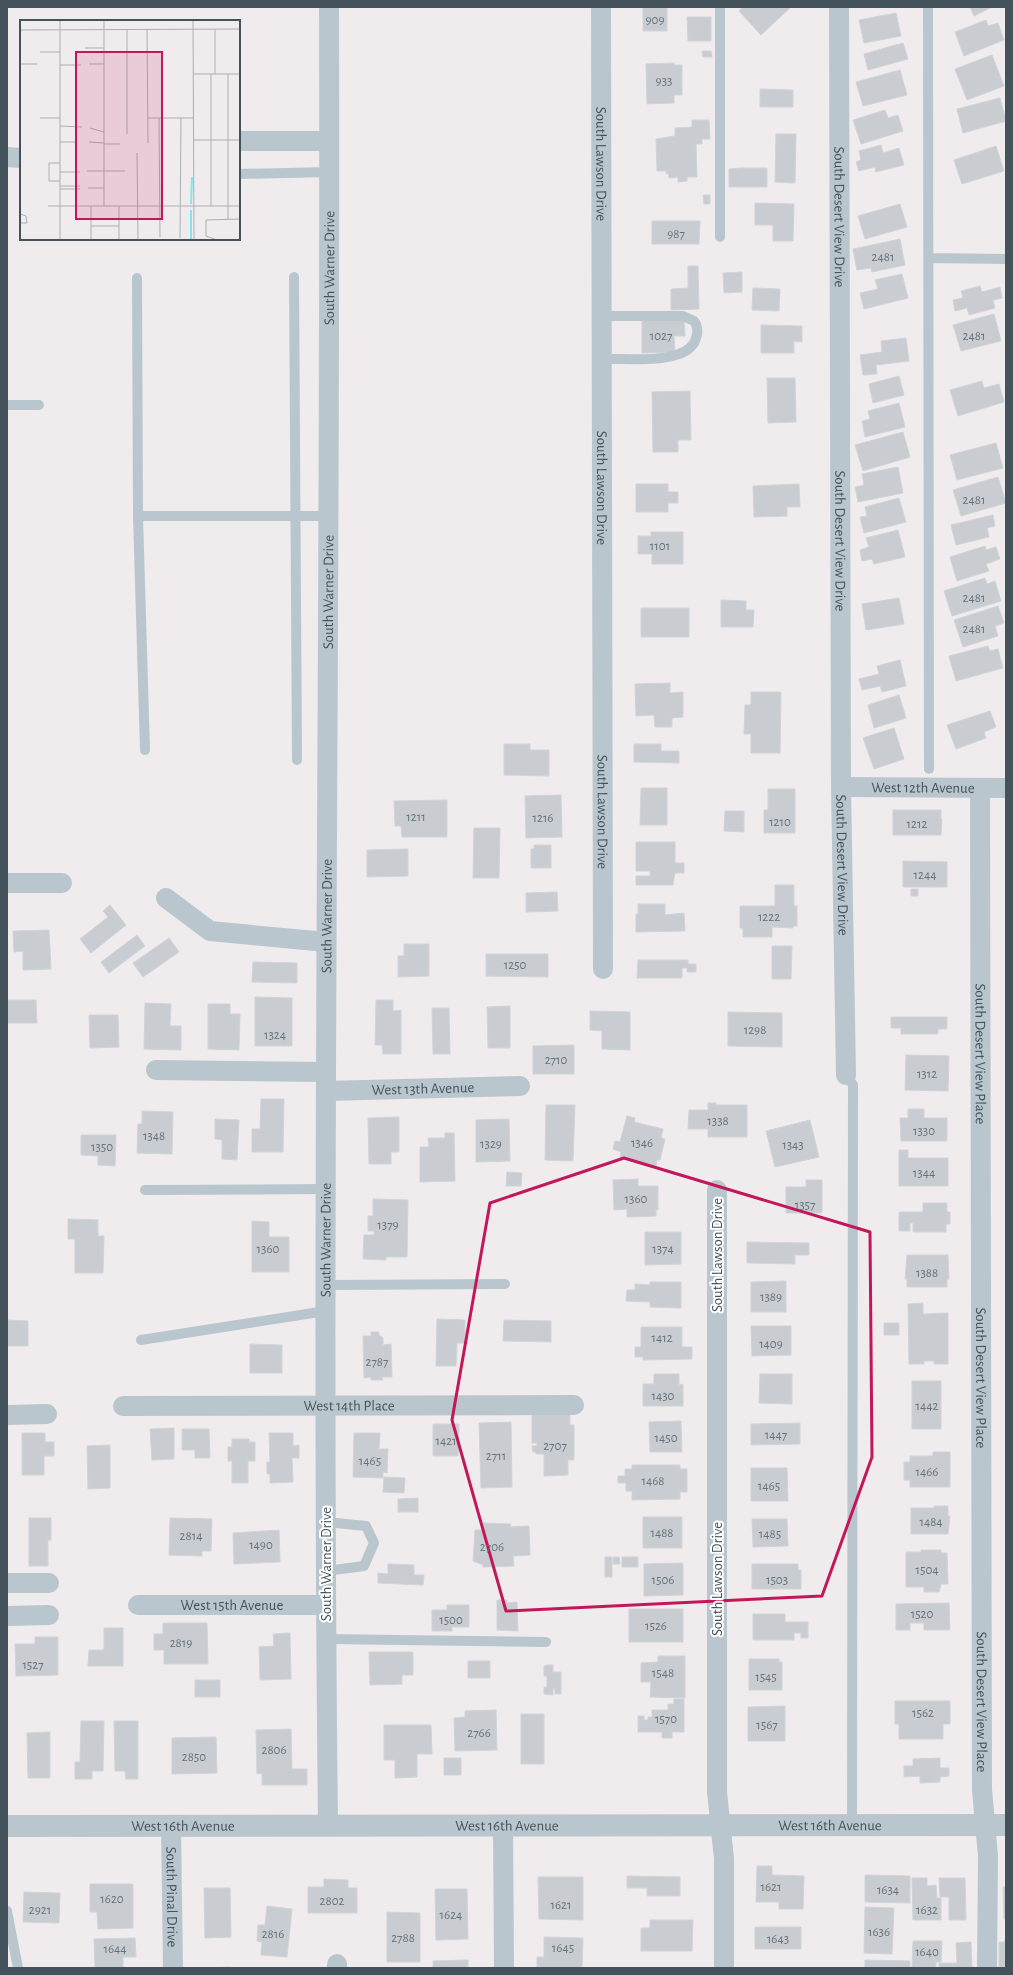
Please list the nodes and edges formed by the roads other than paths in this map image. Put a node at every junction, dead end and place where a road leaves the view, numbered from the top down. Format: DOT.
graph roads {
  1 [pos="329,7"];
  2 [pos="601,7"];
  3 [pos="720,7"];
  4 [pos="840,7"];
  5 [pos="928,7"];
  6 [pos="240,141"];
  7 [pos="329,141"];
  8 [pos="7,157"];
  9 [pos="20,158"];
  10 [pos="329,172"];
  11 [pos="240,174"];
  12 [pos="720,237"];
  13 [pos="929,258"];
  14 [pos="1006,259"];
  15 [pos="294,277"];
  16 [pos="137,278"];
  17 [pos="602,316"];
  18 [pos="602,359"];
  19 [pos="39,405"];
  20 [pos="7,406"];
  21 [pos="138,516"];
  22 [pos="295,516"];
  23 [pos="328,516"];
  24 [pos="145,750"];
  25 [pos="297,760"];
  26 [pos="929,769"];
  27 [pos="841,787"];
  28 [pos="980,788"];
  29 [pos="1006,788"];
  30 [pos="7,883"];
  31 [pos="62,883"];
  32 [pos="166,898"];
  33 [pos="326,942"];
  34 [pos="603,969"];
  35 [pos="156,1070"];
  36 [pos="846,1075"];
  37 [pos="326,1082"];
  38 [pos="520,1086"];
  39 [pos="326,1189"];
  40 [pos="145,1190"];
  41 [pos="717,1190"];
  42 [pos="505,1284"];
  43 [pos="326,1285"];
  44 [pos="326,1311"];
  45 [pos="141,1340"];
  46 [pos="326,1404"];
  47 [pos="574,1405"];
  48 [pos="123,1406"];
  49 [pos="47,1414"];
  50 [pos="7,1415"];
  51 [pos="326,1522"];
  52 [pos="326,1571"];
  53 [pos="7,1583"];
  54 [pos="49,1583"];
  55 [pos="138,1605"];
  56 [pos="326,1605"];
  57 [pos="49,1615"];
  58 [pos="7,1616"];
  59 [pos="326,1639"];
  60 [pos="546,1642"];
  61 [pos="721,1825"];
  62 [pos="852,1825"];
  63 [pos="984,1825"];
  64 [pos="1006,1825"];
  65 [pos="7,1826"];
  66 [pos="171,1826"];
  67 [pos="328,1826"];
  68 [pos="503,1826"];
  69 [pos="7,1911"];
  70 [pos="18,1968"];
  71 [pos="172,1968"];
  72 [pos="504,1968"];
  73 [pos="724,1968"];
  74 [pos="987,1968"];
  1 -- 7 [label="street, South Warner Drive"];
  2 -- 17 [label="street, South Lawson Drive"];
  3 -- 12 [label="lane"];
  4 -- 27 [label="street, South Desert View Drive"];
  5 -- 13 [label="lane"];
  6 -- 7 [label="street"];
  7 -- 10 [label="street, South Warner Drive"];
  8 -- 9 [label="street"];
  10 -- 11 [label="lane"];
  10 -- 23 [label="street, South Warner Drive"];
  13 -- 14 [label="lane"];
  13 -- 26 [label="lane"];
  15 -- 22 [label="lane"];
  16 -- 21 [label="lane"];
  17 -- 18 [label="street, South Lawson Drive"];
  17 -- 18 [label="lane"];
  18 -- 34 [label="street, South Lawson Drive"];
  19 -- 20 [label="lane"];
  21 -- 22 [label="lane"];
  21 -- 24 [label="lane"];
  22 -- 23 [label="lane"];
  22 -- 25 [label="lane"];
  23 -- 33 [label="street, South Warner Drive"];
  27 -- 28 [label="street, West 12th Avenue"];
  27 -- 36 [label="street, South Desert View Drive"];
  28 -- 29 [label="street, West 12th Avenue"];
  28 -- 63 [label="street, South Desert View Place"];
  30 -- 31 [label="street"];
  32 -- 33 [label="street"];
  33 -- 37 [label="street, South Warner Drive"];
  35 -- 37 [label="street, West 13th Avenue"];
  36 -- 62 [label="lane"];
  37 -- 38 [label="street, West 13th Avenue"];
  37 -- 39 [label="street, South Warner Drive"];
  39 -- 40 [label="lane"];
  39 -- 43 [label="street, South Warner Drive"];
  41 -- 61 [label="street, South Lawson Drive"];
  42 -- 43 [label="lane"];
  43 -- 44 [label="street, South Warner Drive"];
  44 -- 45 [label="lane"];
  44 -- 46 [label="street, South Warner Drive"];
  46 -- 47 [label="street, West 14th Place"];
  46 -- 48 [label="street, West 14th Place"];
  46 -- 51 [label="street, South Warner Drive"];
  49 -- 50 [label="street"];
  51 -- 52 [label="street, South Warner Drive"];
  51 -- 52 [label="lane"];
  52 -- 56 [label="street, South Warner Drive"];
  53 -- 54 [label="street"];
  55 -- 56 [label="street, West 15th Avenue"];
  56 -- 59 [label="street, South Warner Drive"];
  57 -- 58 [label="street"];
  59 -- 60 [label="lane"];
  59 -- 67 [label="street, South Warner Drive"];
  61 -- 62 [label="street, West 16th Avenue"];
  61 -- 68 [label="street, West 16th Avenue"];
  61 -- 73 [label="street, South Lawson Drive"];
  62 -- 63 [label="street, West 16th Avenue"];
  63 -- 64 [label="street, West 16th Avenue"];
  63 -- 74 [label="street, South Desert View Place"];
  65 -- 66 [label="street, West 16th Avenue"];
  66 -- 67 [label="street, West 16th Avenue"];
  66 -- 71 [label="street, South Pinal Drive"];
  67 -- 68 [label="street, West 16th Avenue"];
  68 -- 72 [label="street"];
  69 -- 70 [label="lane"];
}
